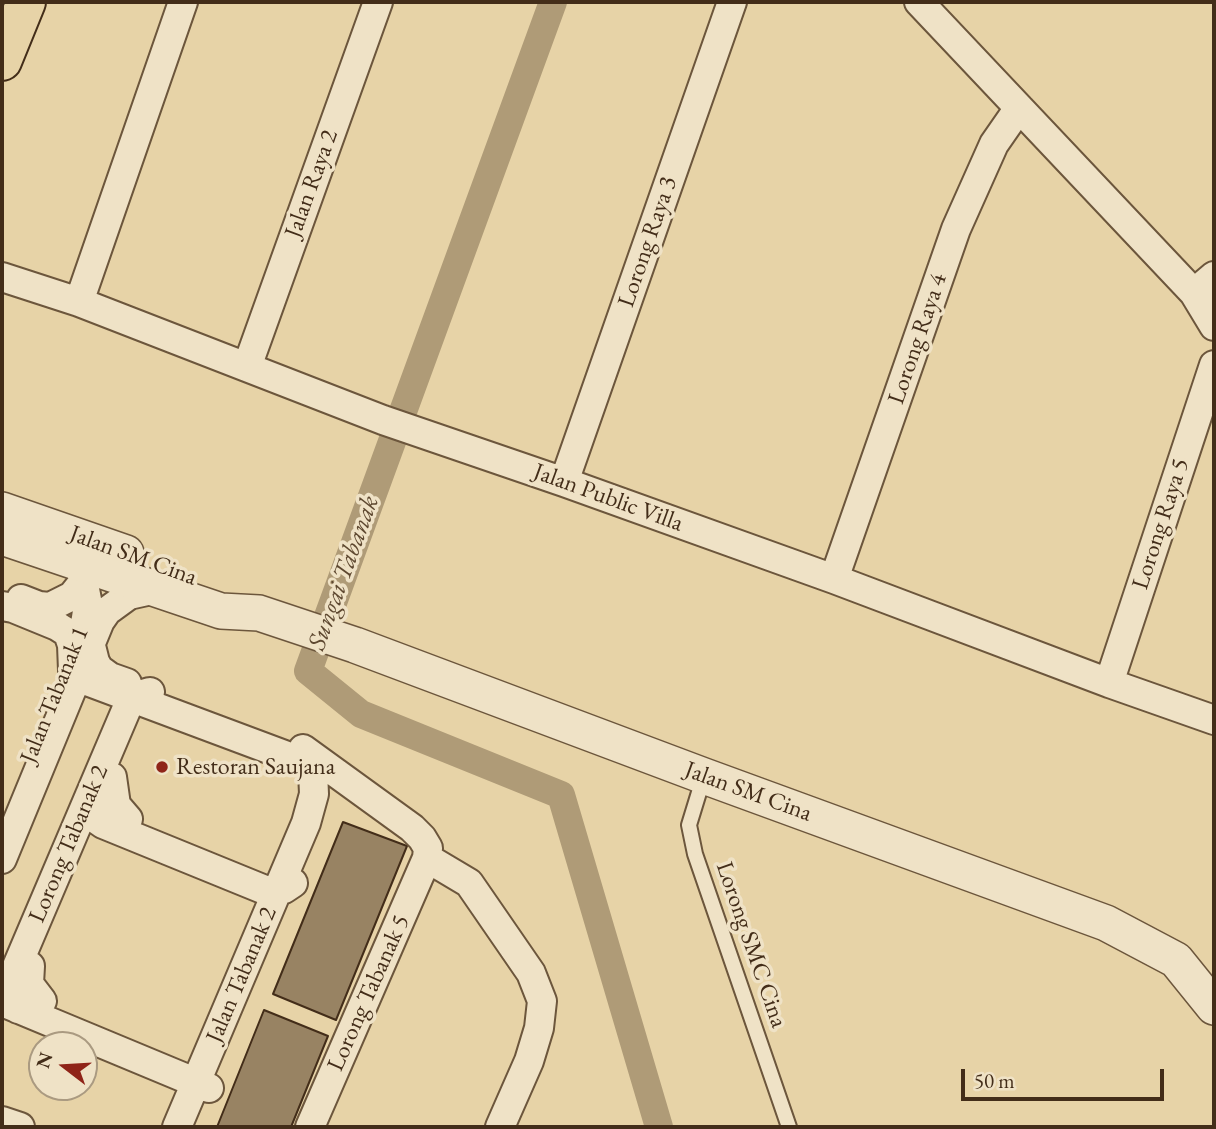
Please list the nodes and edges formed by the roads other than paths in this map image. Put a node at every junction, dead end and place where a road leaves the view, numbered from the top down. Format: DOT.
graph roads {
  1 [pos="26,2"];
  2 [pos="183,2"];
  3 [pos="378,2"];
  4 [pos="732,2"];
  5 [pos="919,2"];
  6 [pos="2,61"];
  7 [pos="1019,108"];
  8 [pos="2,277"];
  9 [pos="1204,284"];
  10 [pos="79,302"];
  11 [pos="1214,326"];
  12 [pos="1214,365"];
  13 [pos="247,367"];
  14 [pos="564,482"];
  15 [pos="2,510"];
  16 [pos="2,537"];
  17 [pos="80,571"];
  18 [pos="834,579"];
  19 [pos="156,589"];
  20 [pos="2,592"];
  21 [pos="2,606"];
  22 [pos="270,617"];
  23 [pos="1109,683"];
  24 [pos="116,687"];
  25 [pos="1214,720"];
  26 [pos="125,730"];
  27 [pos="326,766"];
  28 [pos="704,776"];
  29 [pos="100,819"];
  30 [pos="312,825"];
  31 [pos="2,826"];
  32 [pos="427,858"];
  33 [pos="2,859"];
  34 [pos="247,874"];
  35 [pos="285,886"];
  36 [pos="259,934"];
  37 [pos="14,989"];
  38 [pos="1214,1007"];
  39 [pos="194,1068"];
  40 [pos="2,1121"];
  41 [pos="183,1125"];
  42 [pos="20,1127"];
  43 [pos="310,1127"];
  44 [pos="500,1127"];
  45 [pos="789,1127"];
  1 -- 6 [label="highway"];
  2 -- 10 [label="street"];
  3 -- 13 [label="street, Jalan Raya 2"];
  4 -- 14 [label="street, Lorong Raya 3"];
  5 -- 7 [label="street"];
  7 -- 9 [label="street"];
  7 -- 18 [label="street, Lorong Raya 4"];
  8 -- 10 [label="street, Jalan Public Villa"];
  9 -- 11 [label="street"];
  10 -- 13 [label="street, Jalan Public Villa"];
  12 -- 23 [label="street, Lorong Raya 5"];
  13 -- 14 [label="street, Jalan Public Villa"];
  14 -- 18 [label="street, Jalan Public Villa"];
  15 -- 22 [label="street, Jalan SM Cina"];
  16 -- 17 [label="street, Jalan SM Cina"];
  17 -- 19 [label="street, Jalan SM Cina"];
  17 -- 20 [label="street"];
  17 -- 24 [label="street, Jalan Tabanak 1"];
  18 -- 23 [label="street, Jalan Public Villa"];
  19 -- 22 [label="street, Jalan SM Cina"];
  19 -- 24 [label="street"];
  21 -- 24 [label="street"];
  22 -- 28 [label="street, Jalan SM Cina"];
  23 -- 25 [label="street, Jalan Public Villa"];
  24 -- 26 [label="street"];
  24 -- 26 [label="street"];
  24 -- 27 [label="street"];
  24 -- 30 [label="street"];
  24 -- 31 [label="street, Jalan Tabanak 1"];
  24 -- 33 [label="street, Jalan Tabanak 1"];
  26 -- 29 [label="street, Lorong Tabanak 2"];
  26 -- 29 [label="street, Lorong Tabanak 2"];
  27 -- 30 [label="street"];
  27 -- 32 [label="street"];
  28 -- 38 [label="street, Jalan SM Cina"];
  28 -- 45 [label="lane, Lorong SMC Cina"];
  29 -- 34 [label="street"];
  29 -- 37 [label="street, Lorong Tabanak 2"];
  30 -- 35 [label="street, Jalan Tabanak 2"];
  32 -- 43 [label="street, Lorong Tabanak 5"];
  32 -- 44 [label="street"];
  34 -- 35 [label="street"];
  34 -- 36 [label="street"];
  35 -- 36 [label="street, Jalan Tabanak 2"];
  35 -- 39 [label="street, Jalan Tabanak 2"];
  36 -- 39 [label="street, Jalan Tabanak 2"];
  37 -- 39 [label="street"];
  39 -- 41 [label="street, Jalan Tabanak 2"];
  39 -- 41 [label="street"];
  40 -- 42 [label="street"];
}
